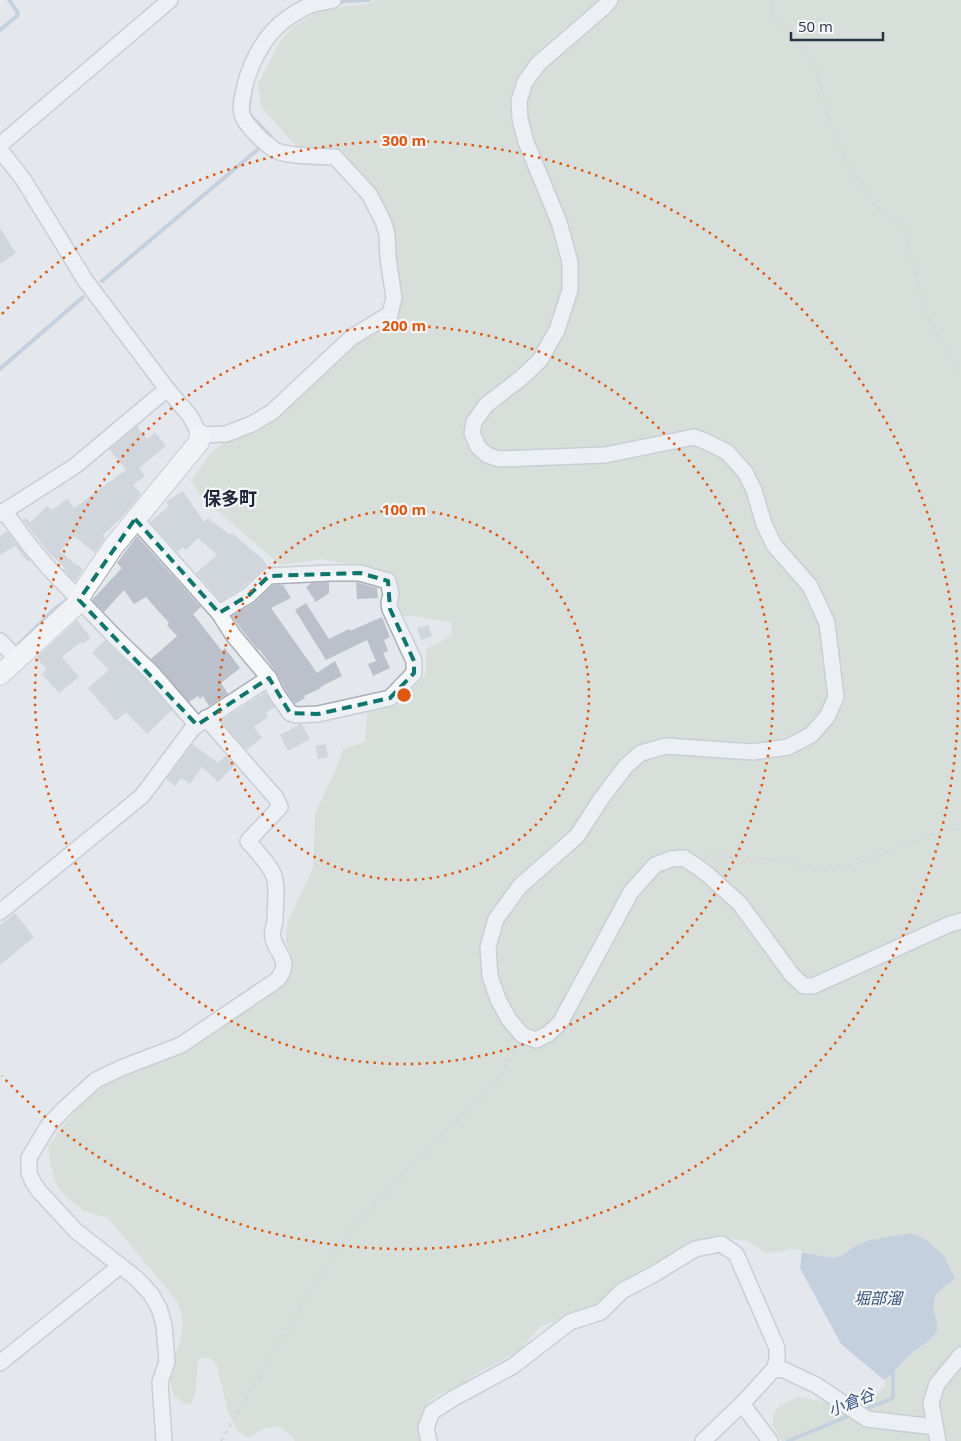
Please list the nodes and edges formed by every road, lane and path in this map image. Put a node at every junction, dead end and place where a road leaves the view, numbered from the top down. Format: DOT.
graph roads {
  1 [pos="170,0"];
  2 [pos="333,0"];
  3 [pos="610,0"];
  4 [pos="772,0"];
  5 [pos="2,144"];
  6 [pos="961,374"];
  7 [pos="167,389"];
  8 [pos="204,435"];
  9 [pos="2,512"];
  10 [pos="139,524"];
  11 [pos="80,600"];
  12 [pos="219,613"];
  13 [pos="9,651"];
  14 [pos="0,675"];
  15 [pos="269,678"];
  16 [pos="201,722"];
  17 [pos="961,828"];
  18 [pos="684,858"];
  19 [pos="0,912"];
  20 [pos="961,921"];
  21 [pos="522,1035"];
  22 [pos="120,1266"];
  23 [pos="961,1355"];
  24 [pos="0,1363"];
  25 [pos="774,1369"];
  26 [pos="742,1404"];
  27 [pos="936,1434"];
  28 [pos="164,1441"];
  29 [pos="221,1441"];
  30 [pos="429,1441"];
  31 [pos="703,1441"];
  32 [pos="770,1441"];
  1 -- 5 [label="street"];
  2 -- 8 [label="street"];
  3 -- 21 [label="street"];
  4 -- 6 [label="path"];
  5 -- 7 [label="street"];
  7 -- 8 [label="street"];
  7 -- 9 [label="street"];
  8 -- 10 [label="street"];
  9 -- 11 [label="street"];
  10 -- 11 [label="street"];
  10 -- 12 [label="street"];
  11 -- 13 [label="street"];
  11 -- 16 [label="street"];
  12 -- 15 [label="street"];
  12 -- 15 [label="street"];
  13 -- 14 [label="street"];
  15 -- 16 [label="street"];
  16 -- 19 [label="street"];
  16 -- 22 [label="street"];
  17 -- 18 [label="path"];
  18 -- 20 [label="street"];
  18 -- 21 [label="street"];
  21 -- 29 [label="path"];
  22 -- 24 [label="street"];
  22 -- 28 [label="street"];
  23 -- 27 [label="street"];
  25 -- 26 [label="street"];
  25 -- 27 [label="street"];
  25 -- 30 [label="street"];
  26 -- 31 [label="street"];
  26 -- 32 [label="street"];
}
